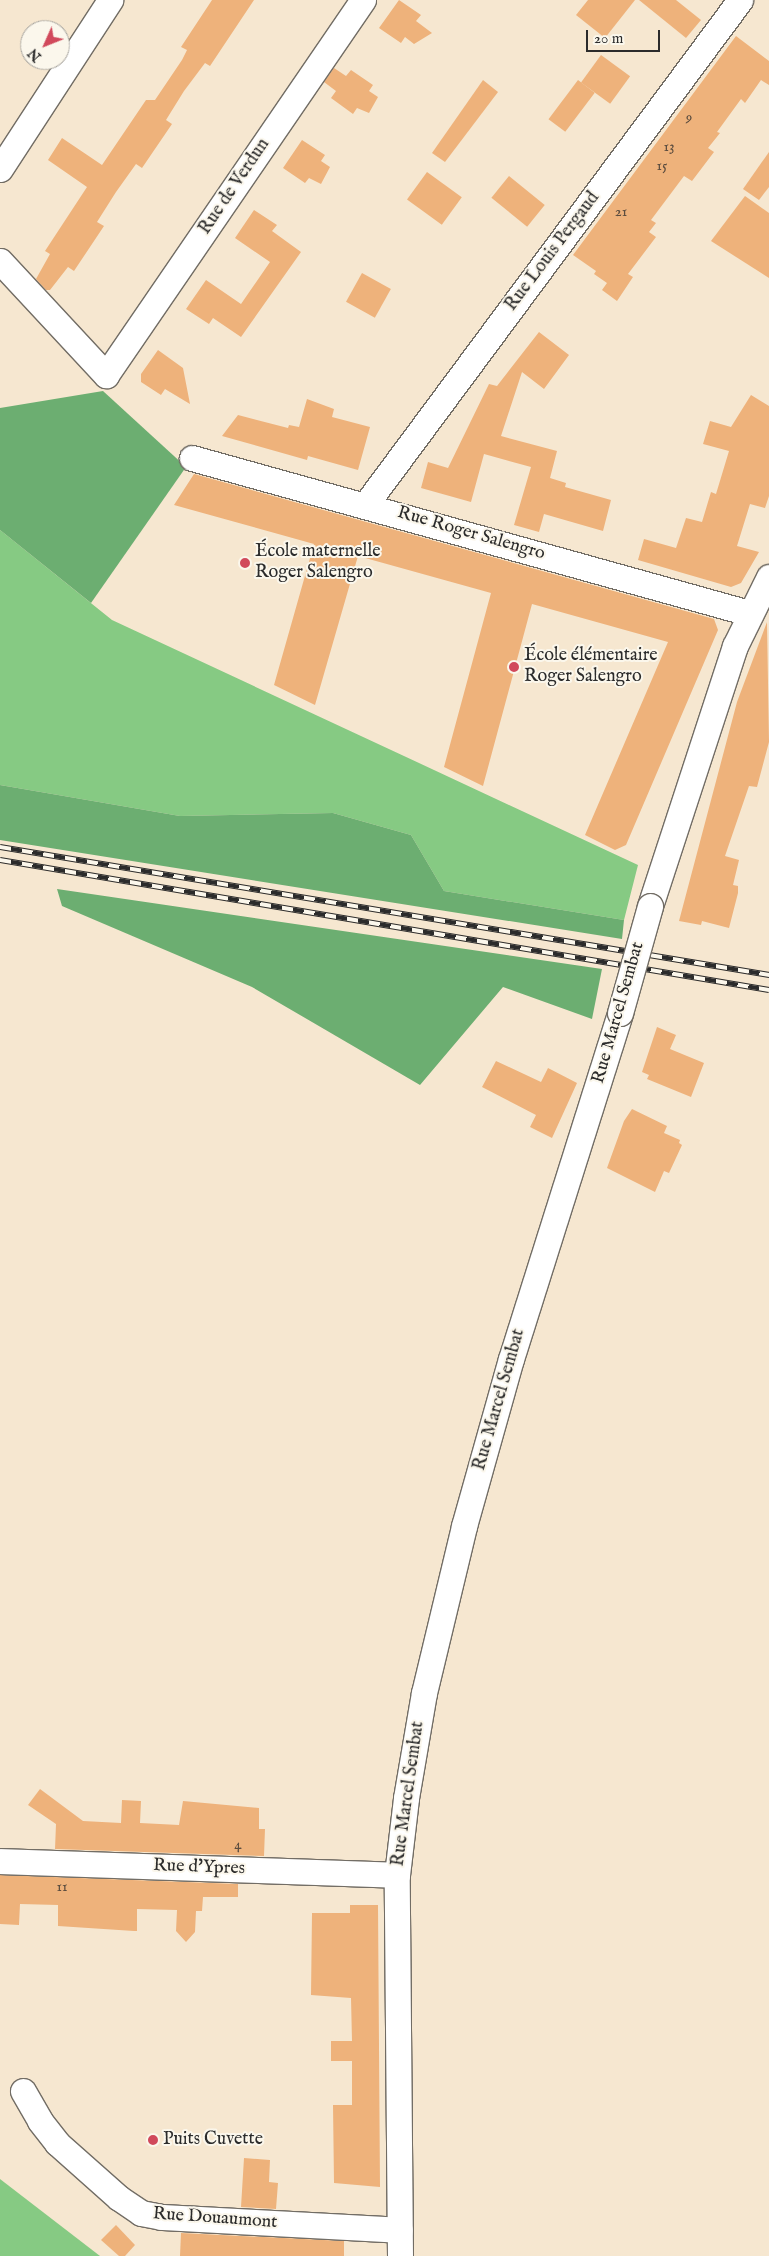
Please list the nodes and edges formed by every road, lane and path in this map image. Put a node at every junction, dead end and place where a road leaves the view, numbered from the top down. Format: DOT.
graph roads {
  1 [pos="110,0"];
  2 [pos="363,0"];
  3 [pos="740,0"];
  4 [pos="0,169"];
  5 [pos="0,261"];
  6 [pos="192,458"];
  7 [pos="366,504"];
  8 [pos="769,577"];
  9 [pos="749,612"];
  10 [pos="0,1861"];
  11 [pos="397,1875"];
  12 [pos="23,2091"];
  13 [pos="400,2230"];
  14 [pos="400,2256"];
  1 -- 4 [label="street"];
  2 -- 5 [label="street, Rue de Verdun"];
  3 -- 7 [label="street, Rue Louis Pergaud"];
  6 -- 7 [label="street, Rue Roger Salengro"];
  7 -- 9 [label="street, Rue Roger Salengro"];
  8 -- 9 [label="street, Rue Marcel Sembat"];
  9 -- 11 [label="street, Rue Marcel Sembat, bridge"];
  10 -- 11 [label="street, Rue d'Ypres"];
  11 -- 13 [label="street, Rue Marcel Sembat"];
  12 -- 13 [label="street, Rue Douaumont"];
  13 -- 14 [label="street, Rue Marcel Sembat"];
}
